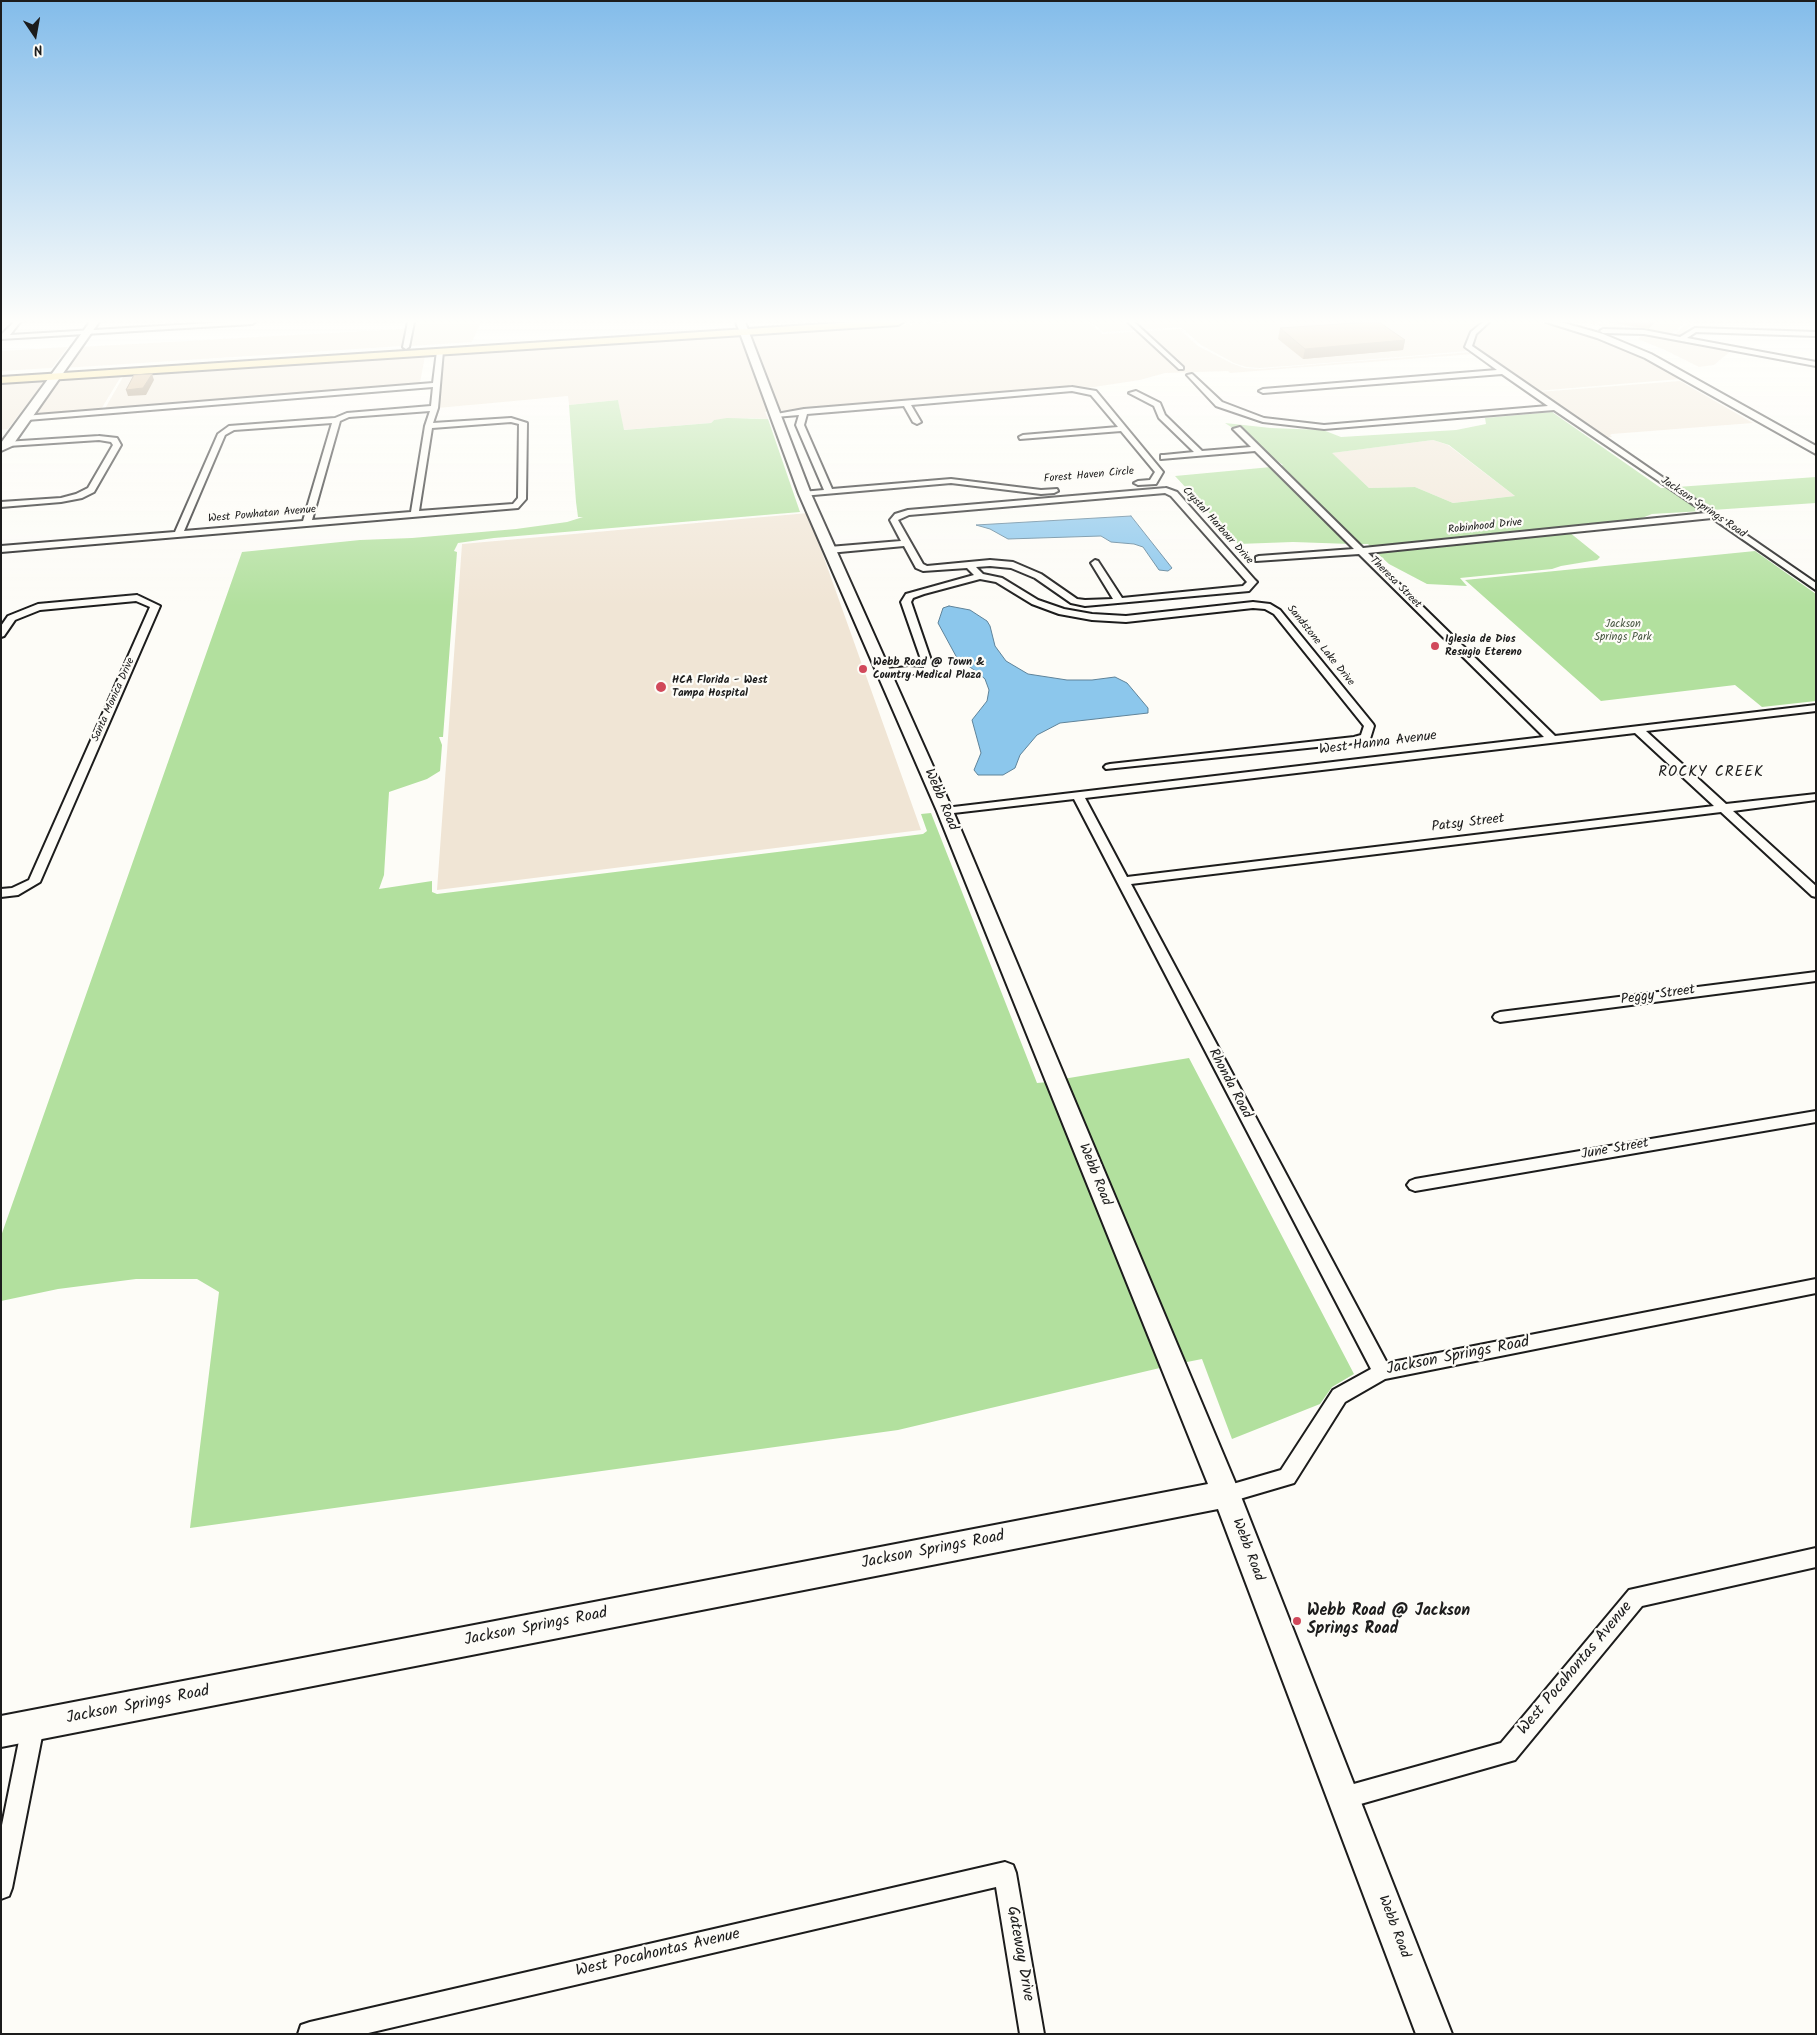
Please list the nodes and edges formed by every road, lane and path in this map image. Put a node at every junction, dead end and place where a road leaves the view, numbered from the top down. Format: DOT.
graph roads {
  1 [pos="40,417"];
  2 [pos="342,417"];
  3 [pos="432,417"];
  4 [pos="776,417"];
  5 [pos="802,417"];
  6 [pos="914,417"];
  7 [pos="1114,417"];
  8 [pos="1163,417"];
  9 [pos="1254,417"];
  10 [pos="1446,417"];
  11 [pos="1568,417"];
  12 [pos="1754,417"];
  13 [pos="1770,417"];
  14 [pos="27,418"];
  15 [pos="336,420"];
  16 [pos="917,422"];
  17 [pos="429,426"];
  18 [pos="1124,429"];
  19 [pos="1237,429"];
  20 [pos="1814,436"];
  21 [pos="1023,437"];
  22 [pos="5,446"];
  23 [pos="1257,449"];
  24 [pos="1816,451"];
  25 [pos="1200,454"];
  26 [pos="1164,457"];
  27 [pos="1,461"];
  28 [pos="1125,484"];
  29 [pos="1060,490"];
  30 [pos="829,492"];
  31 [pos="805,494"];
  32 [pos="1,505"];
  33 [pos="415,514"];
  34 [pos="1714,515"];
  35 [pos="307,522"];
  36 [pos="901,534"];
  37 [pos="178,535"];
  38 [pos="906,543"];
  39 [pos="828,545"];
  40 [pos="1,549"];
  41 [pos="1363,551"];
  42 [pos="1259,560"];
  43 [pos="1095,563"];
  44 [pos="969,565"];
  45 [pos="980,576"];
  46 [pos="1816,587"];
  47 [pos="1119,601"];
  48 [pos="1,634"];
  49 [pos="886,677"];
  50 [pos="1816,708"];
  51 [pos="1638,730"];
  52 [pos="1551,738"];
  53 [pos="1110,767"];
  54 [pos="1078,796"];
  55 [pos="1816,797"];
  56 [pos="1724,809"];
  57 [pos="945,811"];
  58 [pos="1124,881"];
  59 [pos="8,892"];
  60 [pos="1816,893"];
  61 [pos="1816,976"];
  62 [pos="1500,1017"];
  63 [pos="1816,1116"];
  64 [pos="1415,1184"];
  65 [pos="1816,1286"];
  66 [pos="1382,1372"];
  67 [pos="1226,1494"];
  68 [pos="1816,1557"];
  69 [pos="33,1726"];
  70 [pos="1,1732"];
  71 [pos="1343,1798"];
  72 [pos="1005,1873"];
  73 [pos="1,1888"];
  74 [pos="310,2034"];
  75 [pos="1032,2034"];
  76 [pos="1434,2034"];
  1 -- 14 [label="street"];
  2 -- 15 [label="street"];
  3 -- 17 [label="street"];
  4 -- 31 [label="street, Webb Road"];
  5 -- 30 [label="street"];
  6 -- 16 [label="street"];
  7 -- 18 [label="street, Forest Haven Circle"];
  8 -- 25 [label="street"];
  9 -- 10 [label="street"];
  11 -- 34 [label="street, Jackson Springs Road"];
  12 -- 24 [label="street"];
  13 -- 20 [label="street"];
  14 -- 22 [label="street"];
  15 -- 35 [label="street"];
  15 -- 37 [label="street"];
  17 -- 33 [label="street"];
  17 -- 33 [label="street, West Powhatan Avenue"];
  18 -- 21 [label="street"];
  18 -- 28 [label="street, Forest Haven Circle"];
  19 -- 23 [label="street, Theresa Street"];
  22 -- 27 [label="street"];
  22 -- 32 [label="street"];
  23 -- 25 [label="street"];
  23 -- 41 [label="street, Theresa Street"];
  25 -- 26 [label="street"];
  29 -- 30 [label="street, Forest Haven Circle"];
  30 -- 31 [label="street, Forest Haven Circle"];
  31 -- 39 [label="street, Webb Road"];
  33 -- 35 [label="street, West Powhatan Avenue"];
  34 -- 41 [label="street, Robinhood Drive"];
  34 -- 46 [label="street, Jackson Springs Road"];
  35 -- 37 [label="street, West Powhatan Avenue"];
  36 -- 38 [label="street, Crystal Harbour Drive"];
  36 -- 39 [label="street"];
  36 -- 47 [label="street, Crystal Harbour Drive"];
  37 -- 40 [label="street, West Powhatan Avenue"];
  38 -- 39 [label="street"];
  38 -- 44 [label="street, Crystal Harbour Drive"];
  39 -- 49 [label="street, Webb Road"];
  41 -- 42 [label="street, Robinhood Drive"];
  41 -- 52 [label="street, Theresa Street"];
  43 -- 47 [label="street"];
  44 -- 45 [label="street, Sandstone Lake Drive"];
  44 -- 47 [label="street, Crystal Harbour Drive"];
  45 -- 49 [label="street"];
  45 -- 53 [label="street, Sandstone Lake Drive"];
  48 -- 59 [label="street, Santa Monica Drive"];
  49 -- 57 [label="street, Webb Road"];
  50 -- 51 [label="street, West Hanna Avenue"];
  51 -- 52 [label="street, West Hanna Avenue"];
  51 -- 56 [label="street"];
  52 -- 54 [label="street, West Hanna Avenue"];
  54 -- 57 [label="street, West Hanna Avenue"];
  54 -- 58 [label="street, Rhonda Road"];
  55 -- 56 [label="street, Patsy Street"];
  56 -- 58 [label="street, Patsy Street"];
  56 -- 60 [label="street"];
  57 -- 67 [label="street, Webb Road"];
  58 -- 66 [label="street, Rhonda Road"];
  61 -- 62 [label="street, Peggy Street"];
  63 -- 64 [label="street, June Street"];
  65 -- 66 [label="street, Jackson Springs Road"];
  66 -- 67 [label="street, Jackson Springs Road"];
  67 -- 69 [label="street, Jackson Springs Road"];
  67 -- 71 [label="street, Webb Road"];
  68 -- 71 [label="street, West Pocahontas Avenue"];
  69 -- 70 [label="street, Jackson Springs Road"];
  69 -- 73 [label="street"];
  71 -- 76 [label="street, Webb Road"];
  72 -- 74 [label="street, West Pocahontas Avenue"];
  72 -- 75 [label="street, Gateway Drive"];
}
